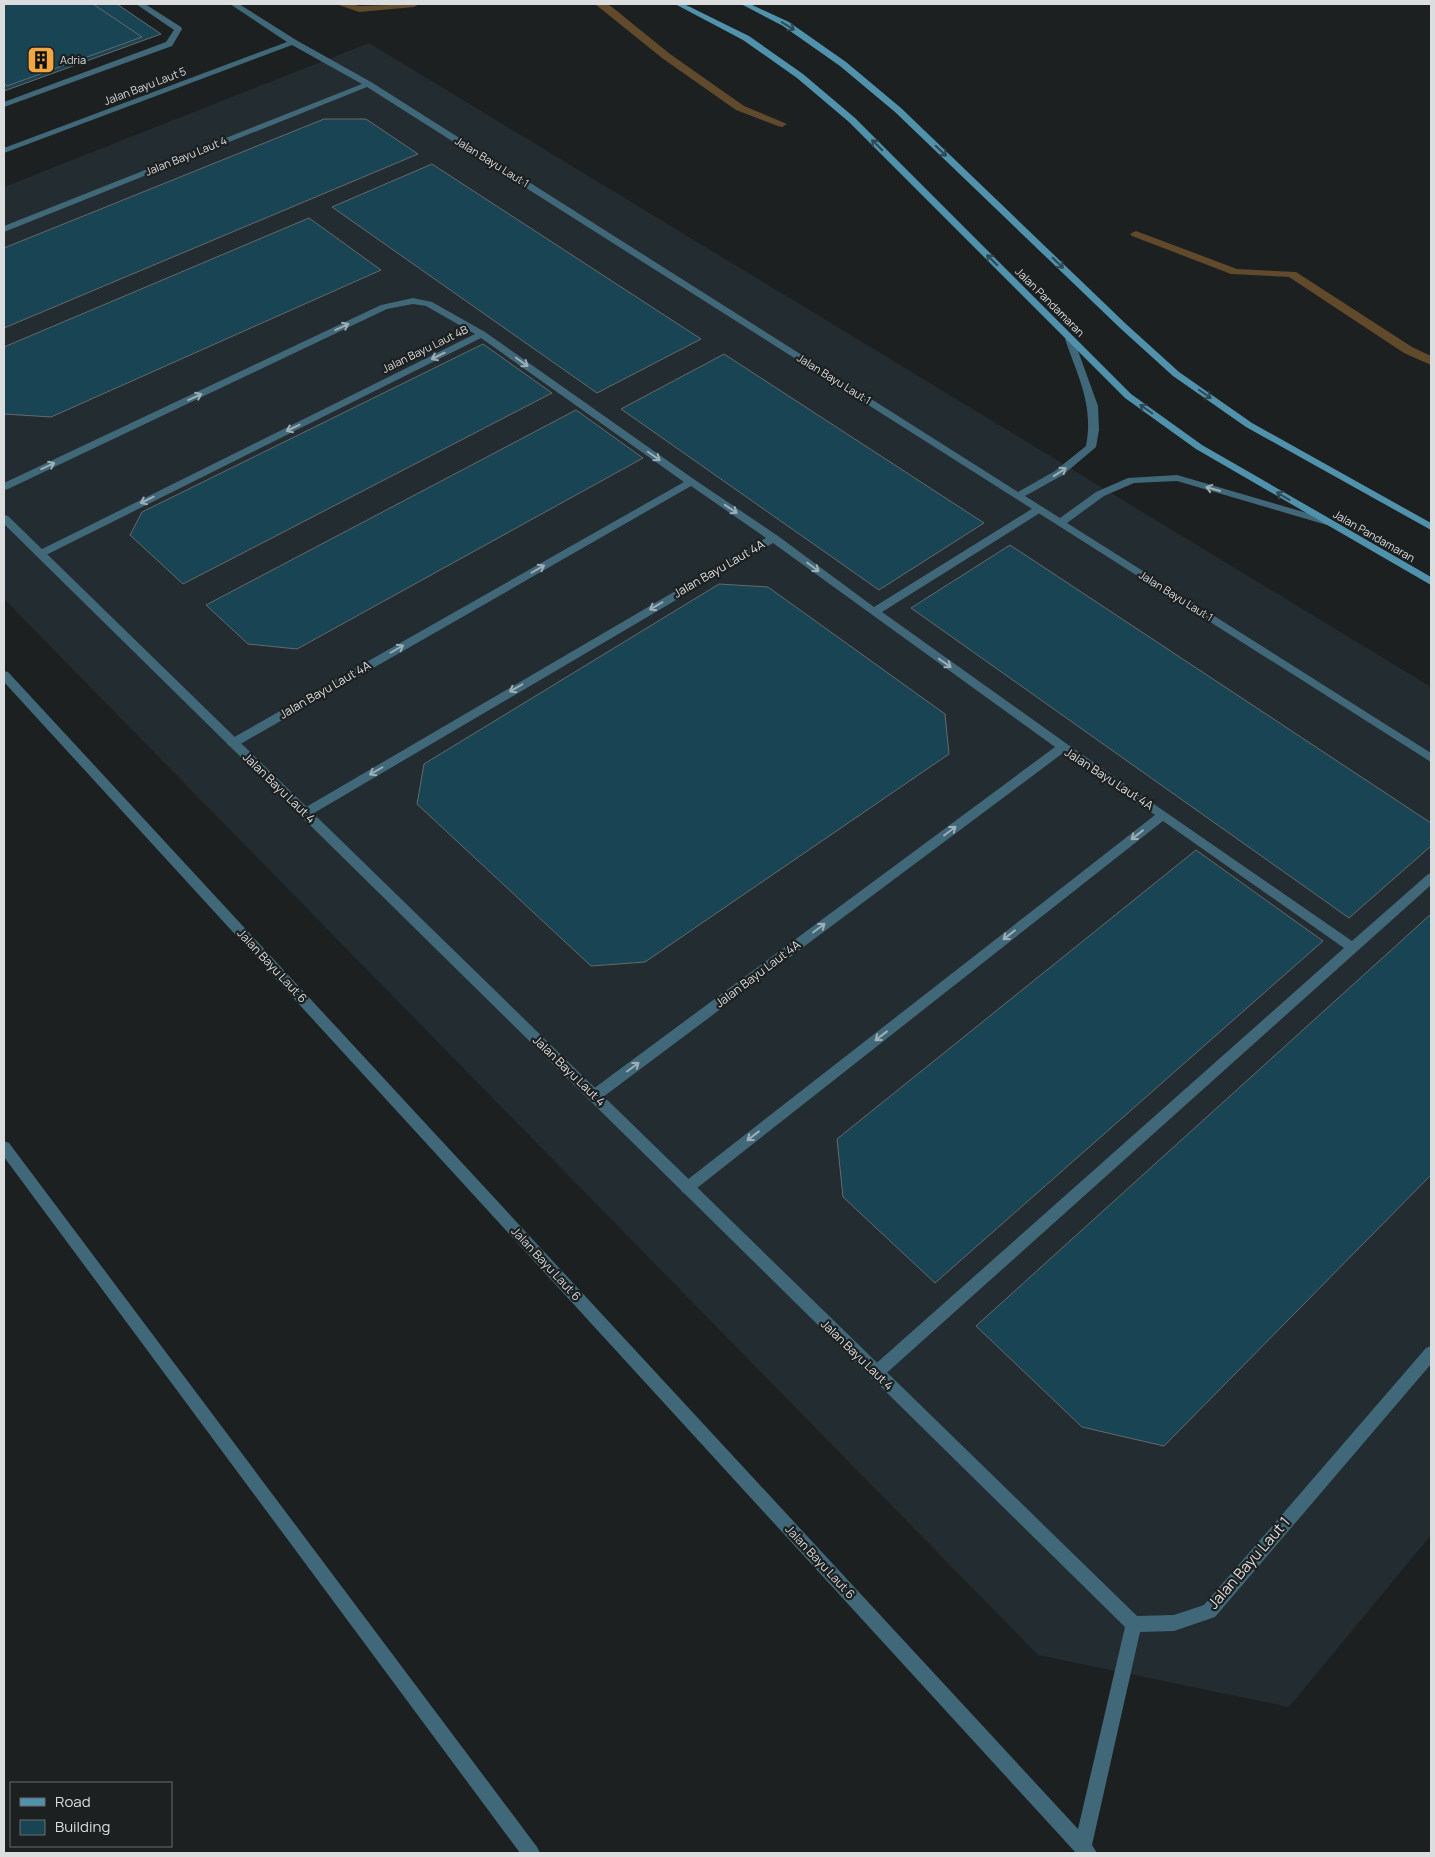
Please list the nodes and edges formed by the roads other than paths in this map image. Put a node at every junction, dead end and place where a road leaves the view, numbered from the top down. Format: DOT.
graph roads {
  1 [pos="140,4"];
  2 [pos="234,4"];
  3 [pos="679,4"];
  4 [pos="745,4"];
  5 [pos="294,42"];
  6 [pos="368,84"];
  7 [pos="4,105"];
  8 [pos="4,151"];
  9 [pos="4,228"];
  10 [pos="482,334"];
  11 [pos="1070,339"];
  12 [pos="690,482"];
  13 [pos="4,487"];
  14 [pos="1018,496"];
  15 [pos="1039,509"];
  16 [pos="4,518"];
  17 [pos="1327,522"];
  18 [pos="1060,523"];
  19 [pos="1431,527"];
  20 [pos="774,538"];
  21 [pos="40,554"];
  22 [pos="1431,582"];
  23 [pos="874,612"];
  24 [pos="4,675"];
  25 [pos="233,742"];
  26 [pos="1063,747"];
  27 [pos="1431,758"];
  28 [pos="305,813"];
  29 [pos="1163,815"];
  30 [pos="1431,878"];
  31 [pos="1352,947"];
  32 [pos="594,1096"];
  33 [pos="4,1147"];
  34 [pos="687,1188"];
  35 [pos="1431,1353"];
  36 [pos="876,1373"];
  37 [pos="1134,1624"];
  38 [pos="1086,1850"];
  39 [pos="531,1853"];
  1 -- 7 [label="street"];
  2 -- 5 [label="street, Jalan Bayu Laut 1"];
  11 -- 3 [label="main road, Jalan Pandamaran, one-way"];
  4 -- 19 [label="main road, one-way"];
  5 -- 6 [label="street, Jalan Bayu Laut 1"];
  5 -- 8 [label="street, Jalan Bayu Laut 5"];
  6 -- 9 [label="street, Jalan Bayu Laut 4"];
  6 -- 14 [label="street, Jalan Bayu Laut 1"];
  10 -- 12 [label="street, one-way"];
  13 -- 10 [label="street, Jalan Bayu Laut 4B, one-way"];
  10 -- 21 [label="street, Jalan Bayu Laut 4B, one-way"];
  14 -- 11 [label="street, one-way"];
  17 -- 11 [label="main road, Jalan Pandamaran, one-way"];
  12 -- 20 [label="street, Jalan Bayu Laut 4A, one-way"];
  25 -- 12 [label="street, Jalan Bayu Laut 4A, one-way"];
  14 -- 15 [label="street, Jalan Bayu Laut 1"];
  15 -- 18 [label="street, Jalan Bayu Laut 1"];
  15 -- 23 [label="street"];
  16 -- 21 [label="street, Jalan Bayu Laut 4"];
  17 -- 18 [label="street, one-way"];
  17 -- 22 [label="main road, Jalan Pandamaran"];
  18 -- 27 [label="street, Jalan Bayu Laut 1"];
  20 -- 23 [label="street, one-way"];
  20 -- 28 [label="street, Jalan Bayu Laut 4A, one-way"];
  21 -- 25 [label="street, Jalan Bayu Laut 4"];
  23 -- 26 [label="street, one-way"];
  24 -- 38 [label="street, Jalan Bayu Laut 6"];
  25 -- 28 [label="street, Jalan Bayu Laut 4"];
  26 -- 29 [label="street, Jalan Bayu Laut 4A"];
  32 -- 26 [label="street, Jalan Bayu Laut 4A, one-way"];
  28 -- 32 [label="street, Jalan Bayu Laut 4"];
  29 -- 31 [label="street"];
  29 -- 34 [label="street, Jalan Bayu Laut 4A, one-way"];
  30 -- 31 [label="street"];
  31 -- 36 [label="street"];
  32 -- 34 [label="street, Jalan Bayu Laut 4"];
  33 -- 39 [label="street"];
  34 -- 36 [label="street, Jalan Bayu Laut 4"];
  35 -- 37 [label="street, Jalan Bayu Laut 1"];
  36 -- 37 [label="street, Jalan Bayu Laut 4"];
  37 -- 38 [label="street"];
}
